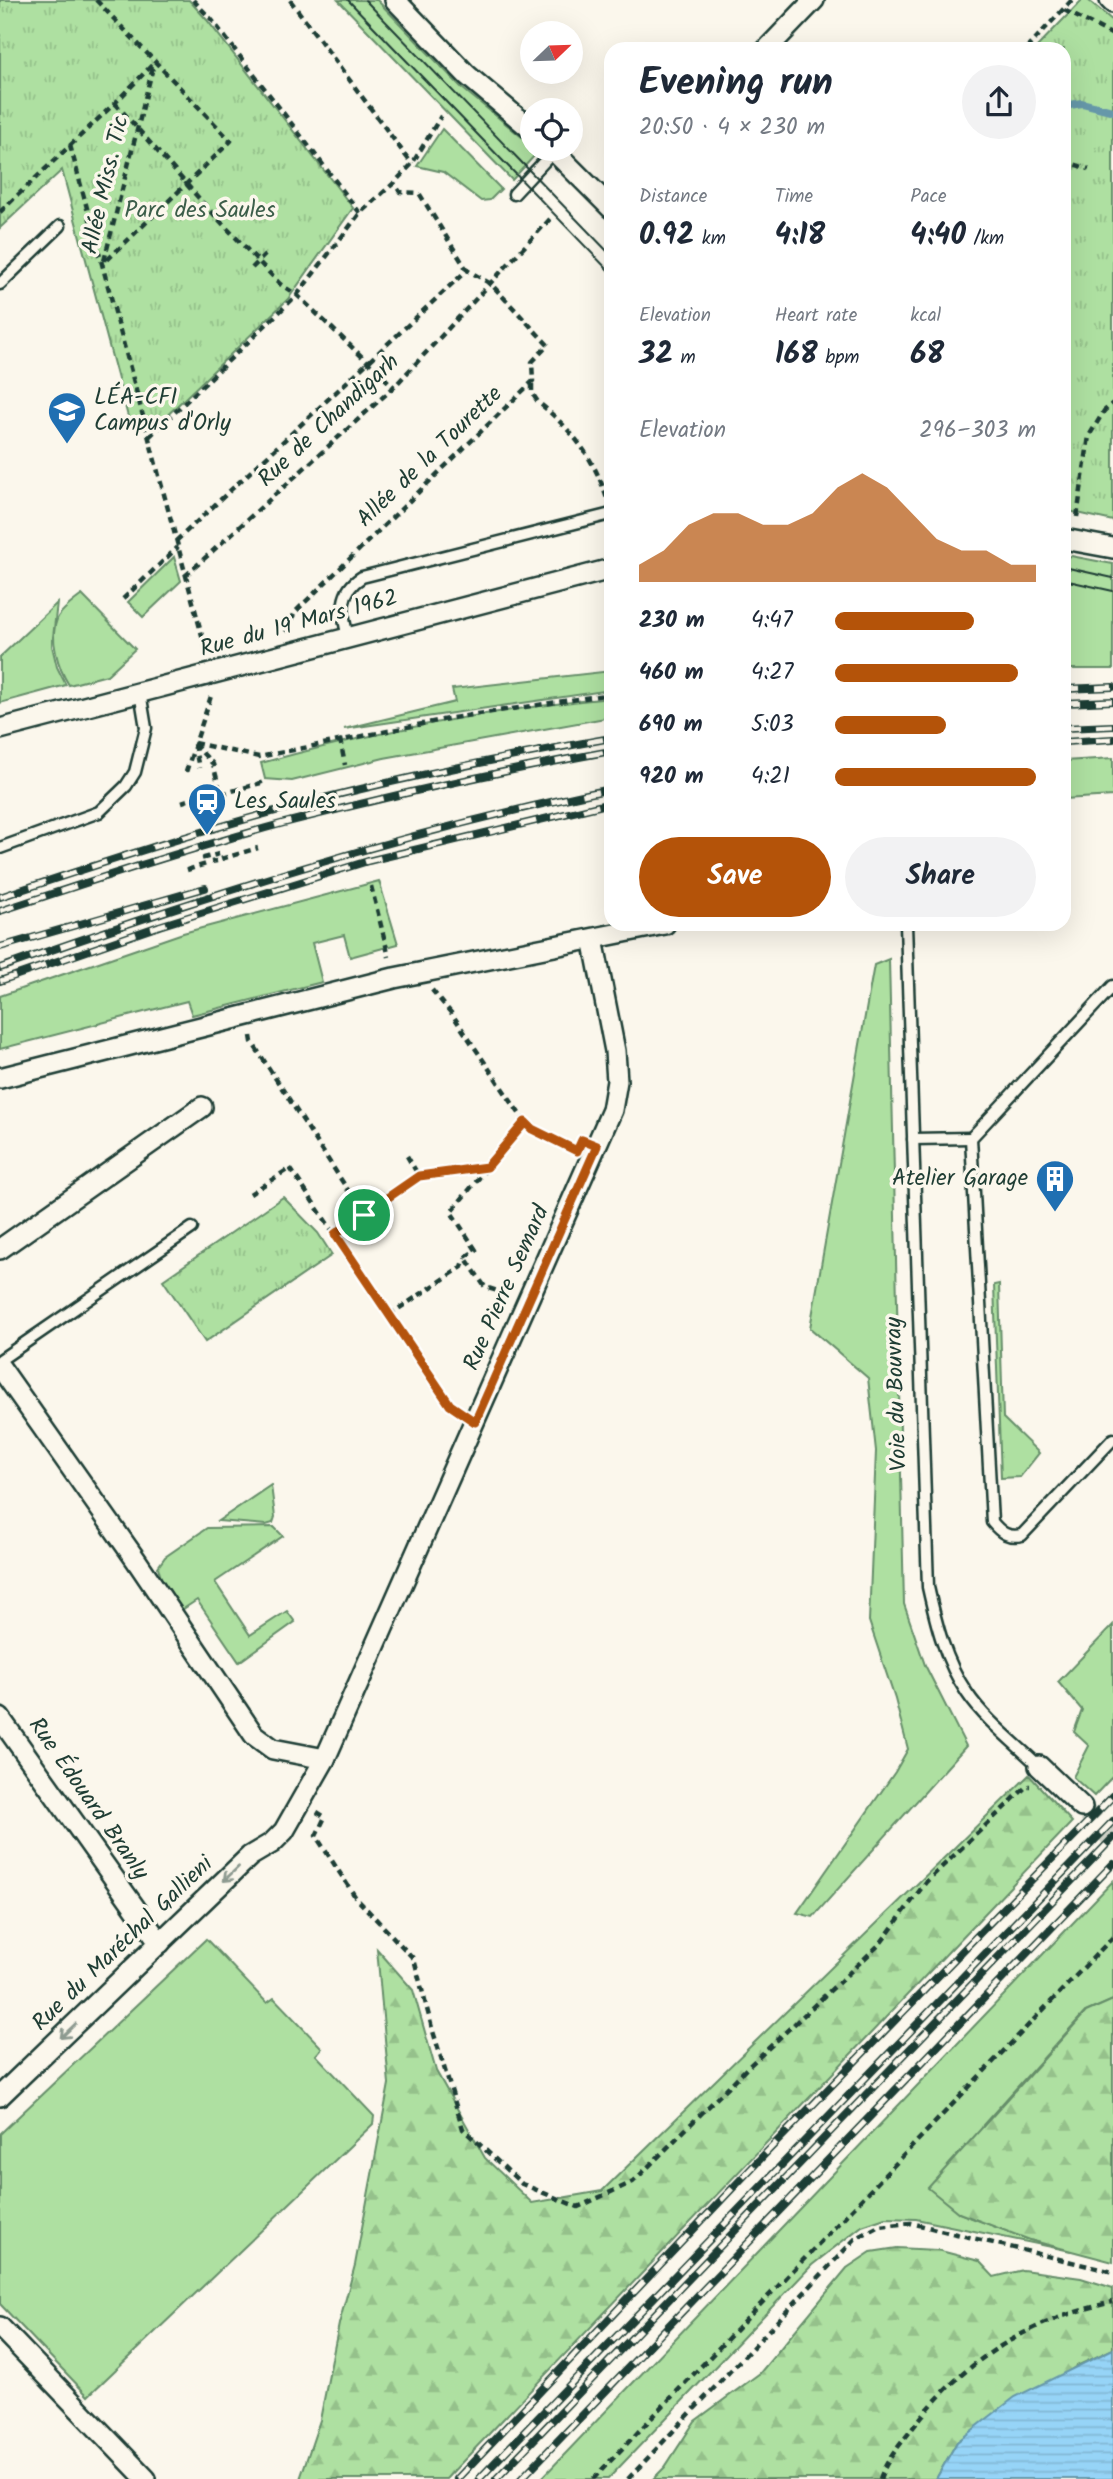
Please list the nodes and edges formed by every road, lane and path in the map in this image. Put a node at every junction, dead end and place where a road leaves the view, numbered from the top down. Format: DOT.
graph roads {
  1 [pos="96,0"];
  2 [pos="193,0"];
  3 [pos="290,0"];
  4 [pos="395,0"];
  5 [pos="814,0"];
  6 [pos="1072,0"];
  7 [pos="1064,9"];
  8 [pos="1113,35"];
  9 [pos="774,42"];
  10 [pos="1033,42"];
  11 [pos="155,62"];
  12 [pos="115,103"];
  13 [pos="441,116"];
  14 [pos="520,120"];
  15 [pos="137,128"];
  16 [pos="70,145"];
  17 [pos="543,161"];
  18 [pos="564,161"];
  19 [pos="1071,163"];
  20 [pos="412,164"];
  21 [pos="1089,169"];
  22 [pos="394,183"];
  23 [pos="186,184"];
  24 [pos="514,194"];
  25 [pos="604,201"];
  26 [pos="0,212"];
  27 [pos="360,213"];
  28 [pos="550,219"];
  29 [pos="60,226"];
  30 [pos="265,255"];
  31 [pos="259,261"];
  32 [pos="103,264"];
  33 [pos="252,268"];
  34 [pos="467,270"];
  35 [pos="0,284"];
  36 [pos="491,284"];
  37 [pos="297,295"];
  38 [pos="366,362"];
  39 [pos="533,381"];
  40 [pos="394,387"];
  41 [pos="1113,403"];
  42 [pos="1104,411"];
  43 [pos="1113,414"];
  44 [pos="149,437"];
  45 [pos="604,493"];
  46 [pos="604,514"];
  47 [pos="1077,517"];
  48 [pos="1071,540"];
  49 [pos="177,544"];
  50 [pos="1113,548"];
  51 [pos="604,571"];
  52 [pos="185,576"];
  53 [pos="123,599"];
  54 [pos="348,636"];
  55 [pos="276,655"];
  56 [pos="209,662"];
  57 [pos="215,684"];
  58 [pos="139,692"];
  59 [pos="604,695"];
  60 [pos="0,729"];
  61 [pos="340,739"];
  62 [pos="194,743"];
  63 [pos="345,765"];
  64 [pos="199,768"];
  65 [pos="186,772"];
  66 [pos="262,789"];
  67 [pos="0,848"];
  68 [pos="258,848"];
  69 [pos="187,870"];
  70 [pos="371,886"];
  71 [pos="631,931"];
  72 [pos="906,931"];
  73 [pos="593,939"];
  74 [pos="391,966"];
  75 [pos="429,985"];
  76 [pos="1113,986"];
  77 [pos="247,1015"];
  78 [pos="0,1078"];
  79 [pos="202,1107"];
  80 [pos="525,1122"];
  81 [pos="971,1138"];
  82 [pos="913,1139"];
  83 [pos="597,1146"];
  84 [pos="407,1156"];
  85 [pos="487,1167"];
  86 [pos="419,1176"];
  87 [pos="250,1194"];
  88 [pos="364,1215"];
  89 [pos="192,1228"];
  90 [pos="335,1234"];
  91 [pos="0,1249"];
  92 [pos="465,1257"];
  93 [pos="528,1302"];
  94 [pos="389,1315"];
  95 [pos="0,1360"];
  96 [pos="0,1367"];
  97 [pos="475,1422"];
  98 [pos="1113,1439"];
  99 [pos="0,1718"];
  100 [pos="326,1759"];
  101 [pos="1039,1766"];
  102 [pos="1037,1787"];
  103 [pos="1082,1807"];
  104 [pos="284,1831"];
  105 [pos="316,1836"];
  106 [pos="1113,1937"];
  107 [pos="160,1943"];
  108 [pos="0,2096"];
  109 [pos="1113,2272"];
  110 [pos="1113,2302"];
  111 [pos="0,2326"];
  112 [pos="146,2479"];
  113 [pos="593,2479"];
  114 [pos="628,2479"];
  115 [pos="880,2479"];
  1 -- 11 [label="path"];
  2 -- 27 [label="path"];
  3 -- 20 [label="path"];
  4 -- 14 [label="street"];
  5 -- 9 [label="street"];
  6 -- 7 [label="path"];
  7 -- 8 [label="path"];
  7 -- 10 [label="path"];
  11 -- 12 [label="path"];
  11 -- 15 [label="path, Allée Miss. Tic"];
  11 -- 23 [label="path"];
  12 -- 15 [label="path"];
  12 -- 16 [label="path"];
  13 -- 20 [label="path"];
  15 -- 23 [label="path"];
  15 -- 32 [label="path, Allée Miss. Tic"];
  16 -- 26 [label="path"];
  16 -- 32 [label="path"];
  17 -- 24 [label="lane"];
  18 -- 25 [label="street"];
  19 -- 21 [label="path"];
  20 -- 22 [label="path"];
  22 -- 27 [label="path"];
  22 -- 34 [label="path"];
  23 -- 31 [label="path"];
  23 -- 32 [label="path"];
  27 -- 37 [label="path"];
  28 -- 36 [label="path, Rue de Chandigarh"];
  29 -- 35 [label="lane"];
  30 -- 31 [label="path"];
  31 -- 33 [label="path"];
  31 -- 37 [label="path"];
  32 -- 44 [label="path, Allée Miss. Tic"];
  34 -- 36 [label="path"];
  34 -- 38 [label="path"];
  36 -- 39 [label="path, Allée de la Tourette"];
  36 -- 40 [label="path, Rue de Chandigarh"];
  37 -- 38 [label="path"];
  37 -- 44 [label="path"];
  38 -- 40 [label="path"];
  38 -- 49 [label="path"];
  39 -- 45 [label="path"];
  39 -- 55 [label="path, Allée de la Tourette"];
  40 -- 52 [label="path, Rue de Chandigarh"];
  41 -- 42 [label="path"];
  42 -- 43 [label="path"];
  42 -- 47 [label="path"];
  44 -- 49 [label="path, Allée Miss. Tic"];
  46 -- 54 [label="lane"];
  48 -- 50 [label="street"];
  49 -- 52 [label="path, Allée Miss. Tic"];
  49 -- 53 [label="path"];
  51 -- 54 [label="street, Rue du 19 Mars 1962"];
  52 -- 56 [label="path, Allée Miss. Tic"];
  54 -- 55 [label="street, Rue du 19 Mars 1962"];
  55 -- 58 [label="street, Rue du 19 Mars 1962"];
  57 -- 62 [label="path"];
  58 -- 60 [label="street, Rue du 19 Mars 1962"];
  58 -- 67 [label="lane"];
  59 -- 61 [label="path"];
  61 -- 62 [label="path"];
  61 -- 63 [label="path"];
  62 -- 64 [label="path"];
  62 -- 65 [label="path"];
  62 -- 66 [label="path"];
  68 -- 69 [label="path"];
  70 -- 74 [label="path"];
  71 -- 73 [label="street"];
  72 -- 82 [label="lane, Voie du Bouvray"];
  73 -- 77 [label="street"];
  73 -- 83 [label="street, Rue Pierre Semard"];
  75 -- 80 [label="path"];
  76 -- 81 [label="lane"];
  77 -- 78 [label="street"];
  77 -- 88 [label="path"];
  79 -- 91 [label="street"];
  80 -- 83 [label="path"];
  80 -- 85 [label="path"];
  81 -- 82 [label="lane"];
  81 -- 98 [label="lane"];
  82 -- 101 [label="lane, Voie du Bouvray"];
  83 -- 93 [label="street, Rue Pierre Semard"];
  84 -- 86 [label="path"];
  85 -- 86 [label="path"];
  85 -- 92 [label="path"];
  86 -- 88 [label="path"];
  87 -- 90 [label="path"];
  88 -- 90 [label="path"];
  89 -- 95 [label="lane"];
  90 -- 94 [label="path"];
  92 -- 93 [label="path"];
  92 -- 94 [label="path"];
  93 -- 97 [label="street, Rue Pierre Semard"];
  94 -- 97 [label="path"];
  96 -- 100 [label="street"];
  97 -- 100 [label="street, Rue Pierre Semard"];
  99 -- 107 [label="street, Rue Édouard Branly"];
  100 -- 104 [label="street, Rue Pierre Semard"];
  101 -- 103 [label="street, Voie du Bouvray"];
  102 -- 105 [label="path"];
  104 -- 107 [label="street, Rue du Maréchal Gallieni, one-way"];
  106 -- 113 [label="path"];
  107 -- 108 [label="street, Rue du Maréchal Gallieni, one-way"];
  109 -- 114 [label="path"];
  110 -- 115 [label="path"];
  111 -- 112 [label="street"];
}
